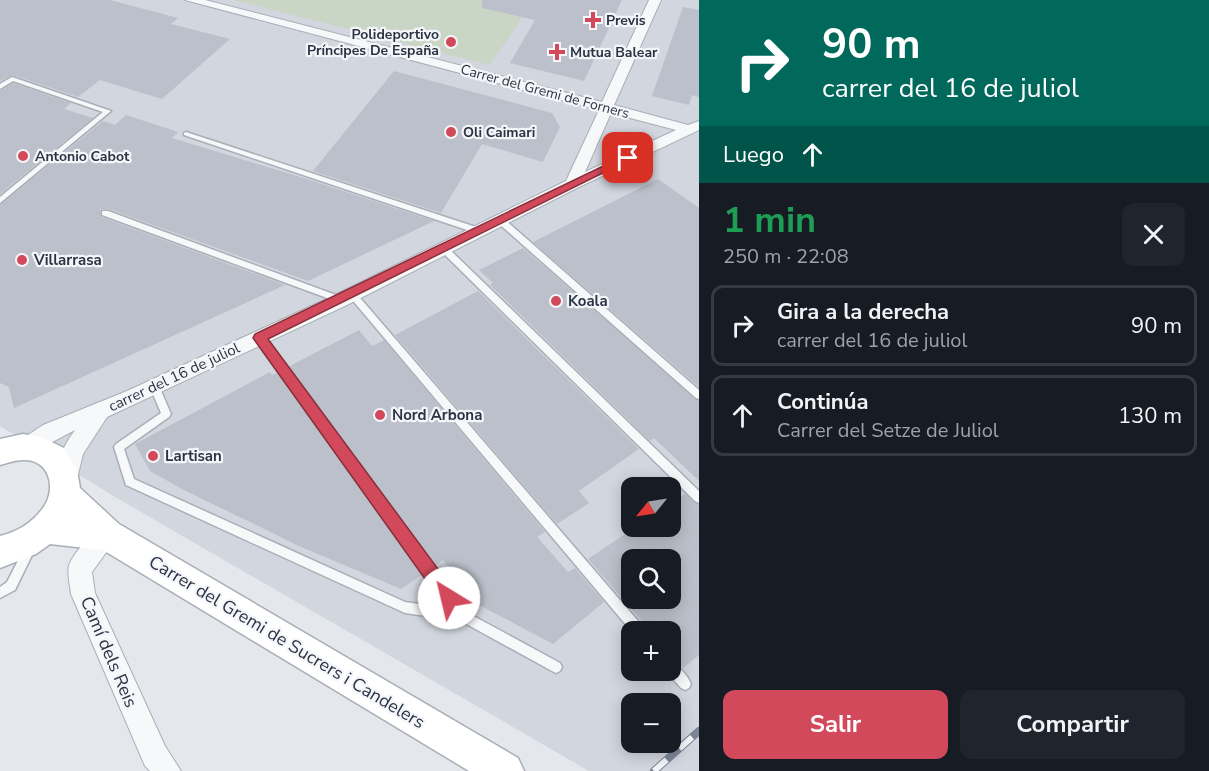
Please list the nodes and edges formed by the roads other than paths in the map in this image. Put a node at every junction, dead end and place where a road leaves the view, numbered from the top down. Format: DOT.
graph roads {
  1 [pos="191,0"];
  2 [pos="655,0"];
  3 [pos="0,87"];
  4 [pos="607,107"];
  5 [pos="694,127"];
  6 [pos="186,134"];
  7 [pos="572,184"];
  8 [pos="0,201"];
  9 [pos="105,213"];
  10 [pos="500,220"];
  11 [pos="479,231"];
  12 [pos="443,248"];
  13 [pos="347,297"];
  14 [pos="260,338"];
  15 [pos="155,387"];
  16 [pos="699,395"];
  17 [pos="100,411"];
  18 [pos="13,449"];
  19 [pos="66,487"];
  20 [pos="699,498"];
  21 [pos="41,533"];
  22 [pos="108,535"];
  23 [pos="0,552"];
  24 [pos="0,593"];
  25 [pos="462,616"];
  26 [pos="630,621"];
  27 [pos="556,667"];
  28 [pos="681,679"];
  29 [pos="685,684"];
  30 [pos="166,771"];
  31 [pos="505,771"];
  1 -- 4 [label="street, Carrer del Gremi de Forners"];
  2 -- 4 [label="street"];
  3 -- 8 [label="lane"];
  4 -- 5 [label="street, Carrer del Gremi de Forners"];
  4 -- 7 [label="street"];
  5 -- 7 [label="street, carrer del 16 de juliol"];
  6 -- 11 [label="lane"];
  7 -- 10 [label="street, carrer del 16 de juliol"];
  9 -- 13 [label="lane"];
  10 -- 11 [label="street, carrer del 16 de juliol"];
  10 -- 16 [label="lane"];
  11 -- 12 [label="street, carrer del 16 de juliol"];
  12 -- 13 [label="street, carrer del 16 de juliol"];
  12 -- 20 [label="lane"];
  13 -- 14 [label="street, carrer del 16 de juliol"];
  13 -- 26 [label="lane"];
  14 -- 15 [label="street, carrer del 16 de juliol"];
  14 -- 25 [label="lane"];
  15 -- 17 [label="street, carrer del 16 de juliol"];
  15 -- 25 [label="lane"];
  17 -- 18 [label="street, carrer del 16 de juliol"];
  17 -- 19 [label="street, carrer del 16 de juliol"];
  18 -- 19 [label="street, Carrer del Gremi de Sucrers i Candelers"];
  19 -- 21 [label="street"];
  19 -- 22 [label="street, Carrer del Gremi de Sucrers i Candelers"];
  21 -- 22 [label="street, Carrer del Gremi de Sucrers i Candelers"];
  21 -- 23 [label="street"];
  21 -- 24 [label="lane"];
  22 -- 30 [label="street, Camí dels Reis"];
  22 -- 31 [label="street, Carrer del Gremi de Sucrers i Candelers"];
  25 -- 27 [label="lane"];
  28 -- 29 [label="lane"];
}
